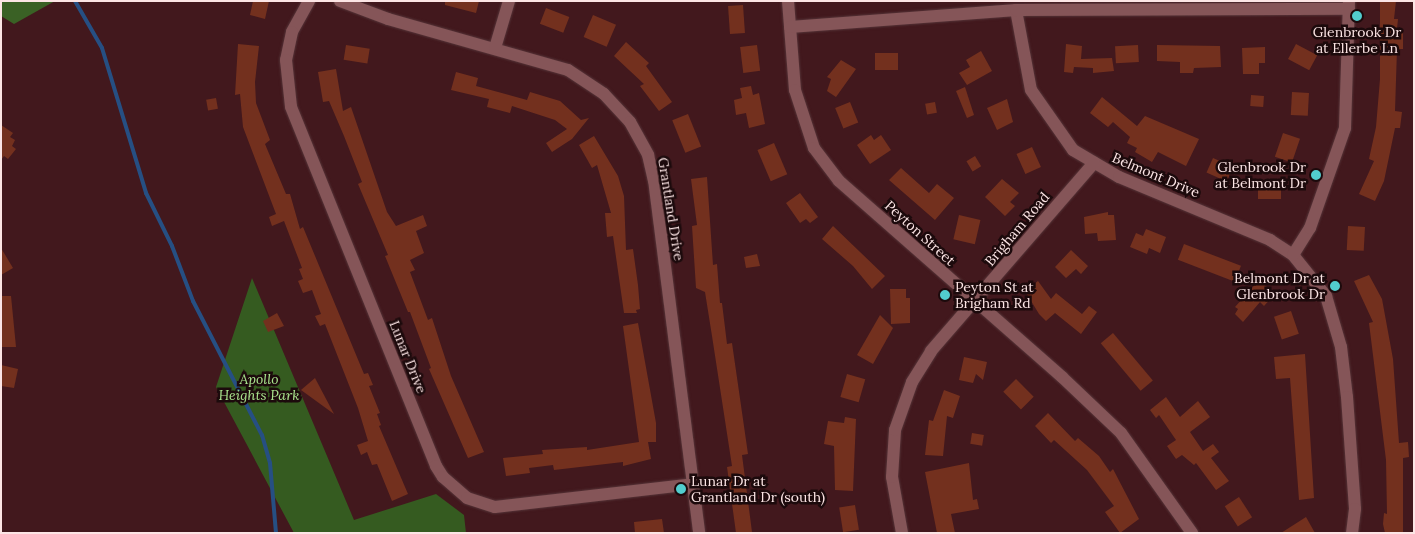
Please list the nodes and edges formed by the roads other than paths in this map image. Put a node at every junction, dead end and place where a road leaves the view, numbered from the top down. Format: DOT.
graph roads {
  1 [pos="309,1"];
  2 [pos="340,1"];
  3 [pos="509,1"];
  4 [pos="788,1"];
  5 [pos="1349,5"];
  6 [pos="1016,10"];
  7 [pos="790,27"];
  8 [pos="495,48"];
  9 [pos="1094,163"];
  10 [pos="1293,255"];
  11 [pos="975,302"];
  12 [pos="693,484"];
  13 [pos="699,533"];
  14 [pos="902,533"];
  15 [pos="1192,533"];
  16 [pos="1352,533"];
  1 -- 12 [label="street, Lunar Drive"];
  2 -- 8 [label="street, Grantland Drive"];
  3 -- 8 [label="street"];
  4 -- 7 [label="street, Peyton Street"];
  5 -- 6 [label="street"];
  5 -- 10 [label="street"];
  6 -- 7 [label="street"];
  6 -- 9 [label="street, Belmont Drive"];
  7 -- 11 [label="street, Peyton Street"];
  8 -- 12 [label="street, Grantland Drive"];
  9 -- 10 [label="street, Belmont Drive"];
  9 -- 11 [label="street, Brigham Road"];
  10 -- 16 [label="street, Belmont Drive"];
  11 -- 14 [label="street, Brigham Road"];
  11 -- 15 [label="street, Peyton Street"];
  12 -- 13 [label="street, Grantland Drive"];
}
